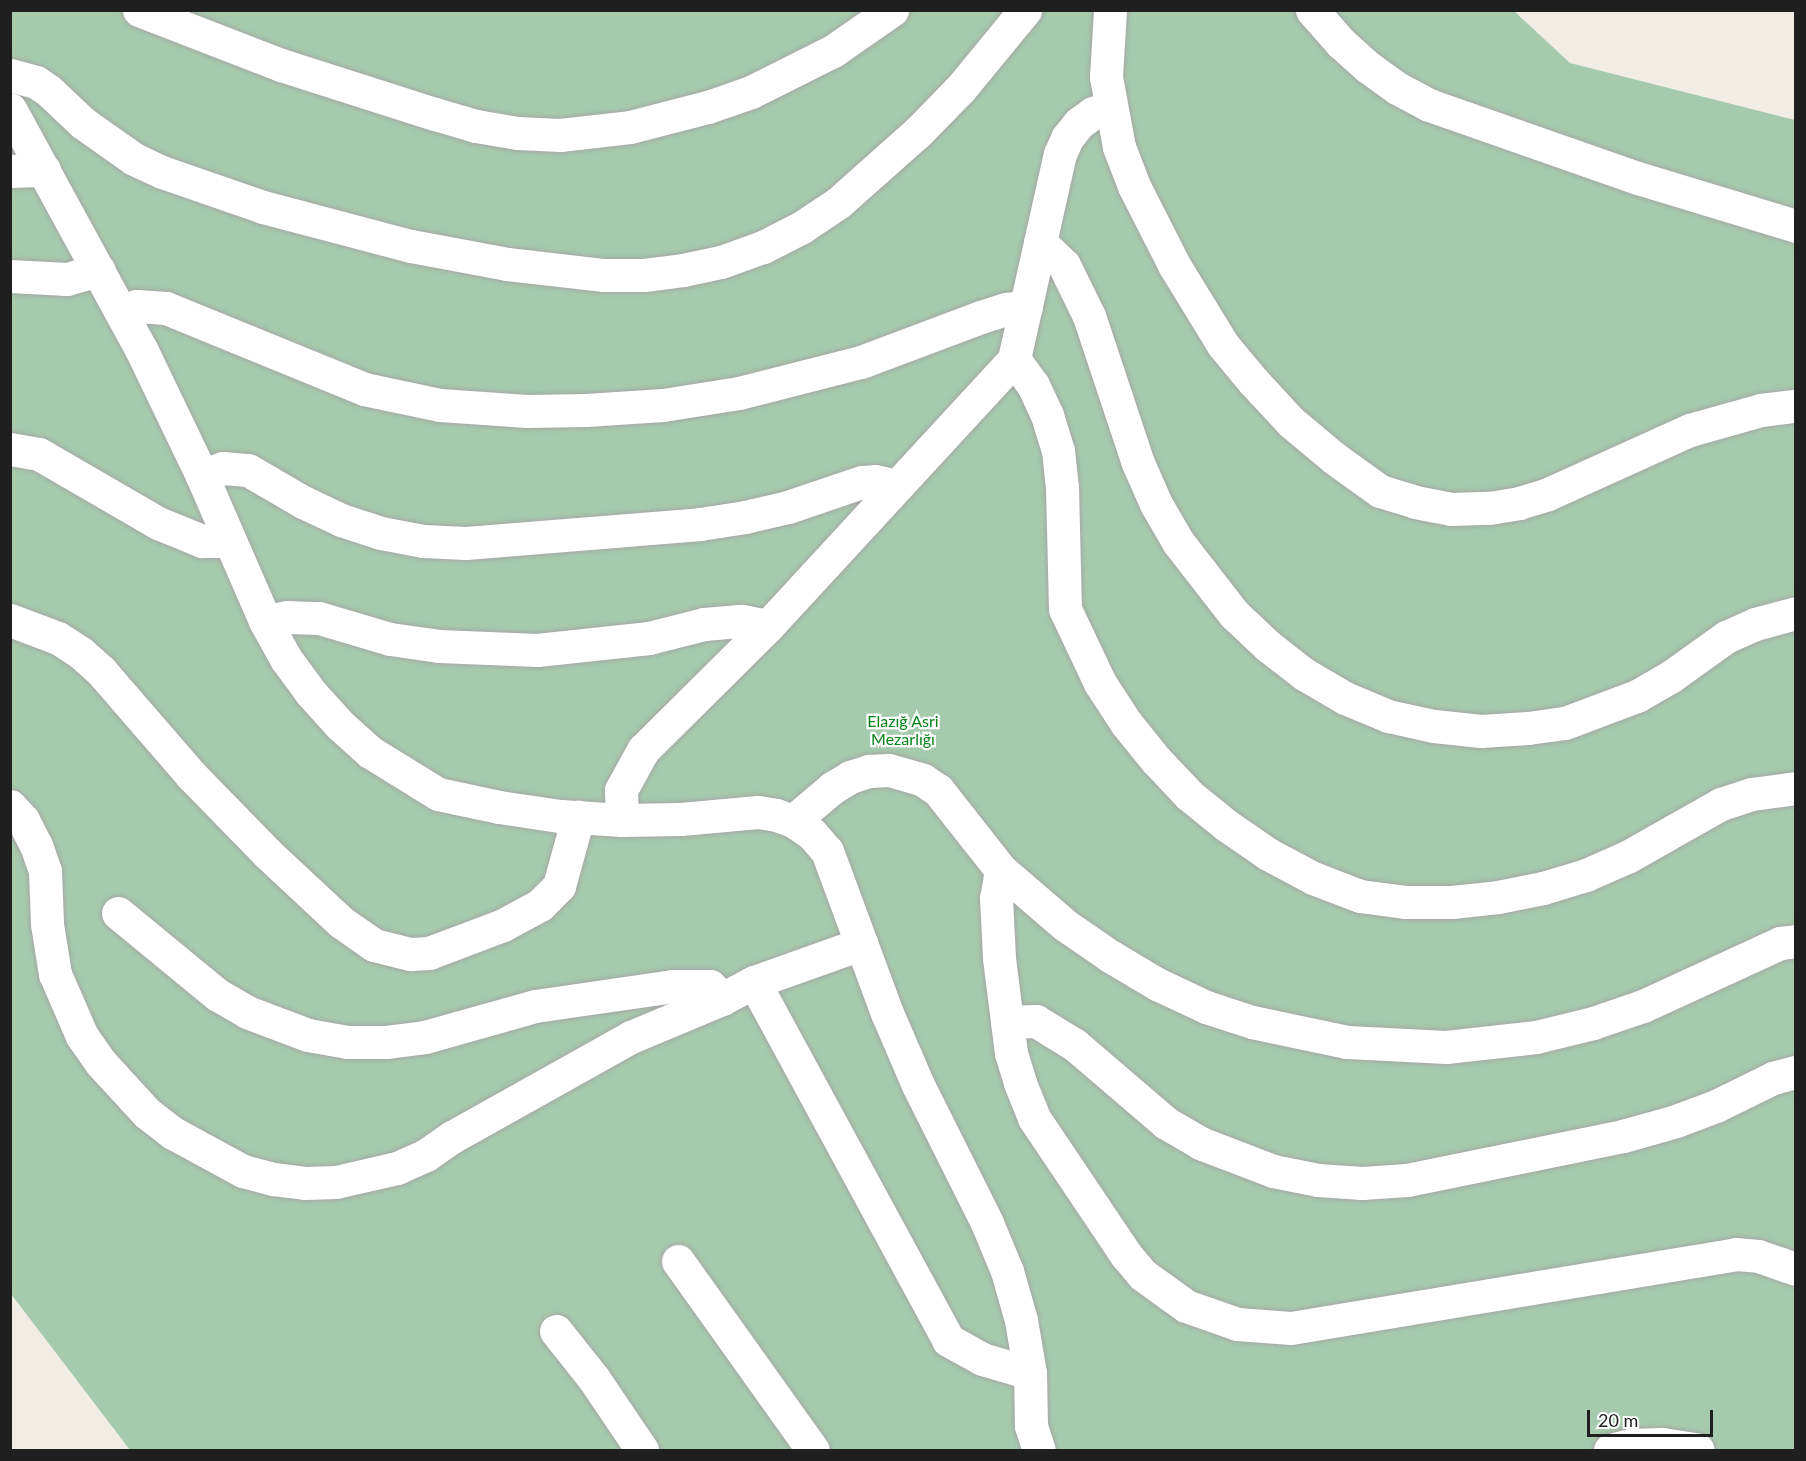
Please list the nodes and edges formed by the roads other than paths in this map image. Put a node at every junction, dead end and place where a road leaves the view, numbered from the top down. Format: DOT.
graph roads {
  1 [pos="139,10"];
  2 [pos="892,10"];
  3 [pos="1025,10"];
  4 [pos="1110,10"];
  5 [pos="1312,10"];
  6 [pos="10,75"];
  7 [pos="1110,107"];
  8 [pos="10,109"];
  9 [pos="44,170"];
  10 [pos="10,171"];
  11 [pos="1796,226"];
  12 [pos="1040,242"];
  13 [pos="99,270"];
  14 [pos="10,276"];
  15 [pos="1026,307"];
  16 [pos="121,312"];
  17 [pos="1014,359"];
  18 [pos="1796,406"];
  19 [pos="10,449"];
  20 [pos="202,476"];
  21 [pos="896,486"];
  22 [pos="230,541"];
  23 [pos="1796,613"];
  24 [pos="10,620"];
  25 [pos="265,621"];
  26 [pos="768,626"];
  27 [pos="1796,788"];
  28 [pos="10,806"];
  29 [pos="578,817"];
  30 [pos="622,820"];
  31 [pos="793,821"];
  32 [pos="1001,870"];
  33 [pos="118,913"];
  34 [pos="1796,941"];
  35 [pos="861,944"];
  36 [pos="754,982"];
  37 [pos="722,999"];
  38 [pos="1007,1022"];
  39 [pos="1796,1072"];
  40 [pos="678,1261"];
  41 [pos="1796,1269"];
  42 [pos="556,1331"];
  43 [pos="1030,1373"];
  44 [pos="642,1450"];
  45 [pos="813,1450"];
  46 [pos="1039,1450"];
  47 [pos="1610,1450"];
  48 [pos="1698,1450"];
  1 -- 2 [label="lane"];
  3 -- 6 [label="lane"];
  4 -- 7 [label="lane"];
  5 -- 11 [label="lane"];
  7 -- 12 [label="lane"];
  7 -- 18 [label="lane"];
  8 -- 9 [label="lane"];
  9 -- 10 [label="lane"];
  9 -- 13 [label="lane"];
  12 -- 15 [label="lane"];
  12 -- 23 [label="lane"];
  13 -- 14 [label="lane"];
  13 -- 16 [label="lane"];
  15 -- 16 [label="lane"];
  15 -- 17 [label="lane"];
  16 -- 20 [label="lane"];
  17 -- 21 [label="lane"];
  17 -- 27 [label="lane"];
  19 -- 22 [label="lane"];
  20 -- 21 [label="lane"];
  20 -- 22 [label="lane"];
  21 -- 26 [label="lane"];
  22 -- 25 [label="lane"];
  24 -- 29 [label="lane"];
  25 -- 26 [label="lane"];
  25 -- 29 [label="lane"];
  26 -- 30 [label="lane"];
  28 -- 37 [label="lane"];
  29 -- 30 [label="lane"];
  30 -- 31 [label="lane"];
  31 -- 32 [label="lane"];
  31 -- 35 [label="lane"];
  32 -- 34 [label="lane"];
  32 -- 38 [label="lane"];
  33 -- 37 [label="lane"];
  35 -- 36 [label="lane"];
  35 -- 43 [label="lane"];
  36 -- 37 [label="lane"];
  36 -- 43 [label="lane"];
  38 -- 39 [label="lane"];
  38 -- 41 [label="lane"];
  40 -- 45 [label="lane"];
  42 -- 44 [label="lane"];
  43 -- 46 [label="lane"];
  47 -- 48 [label="lane"];
}
